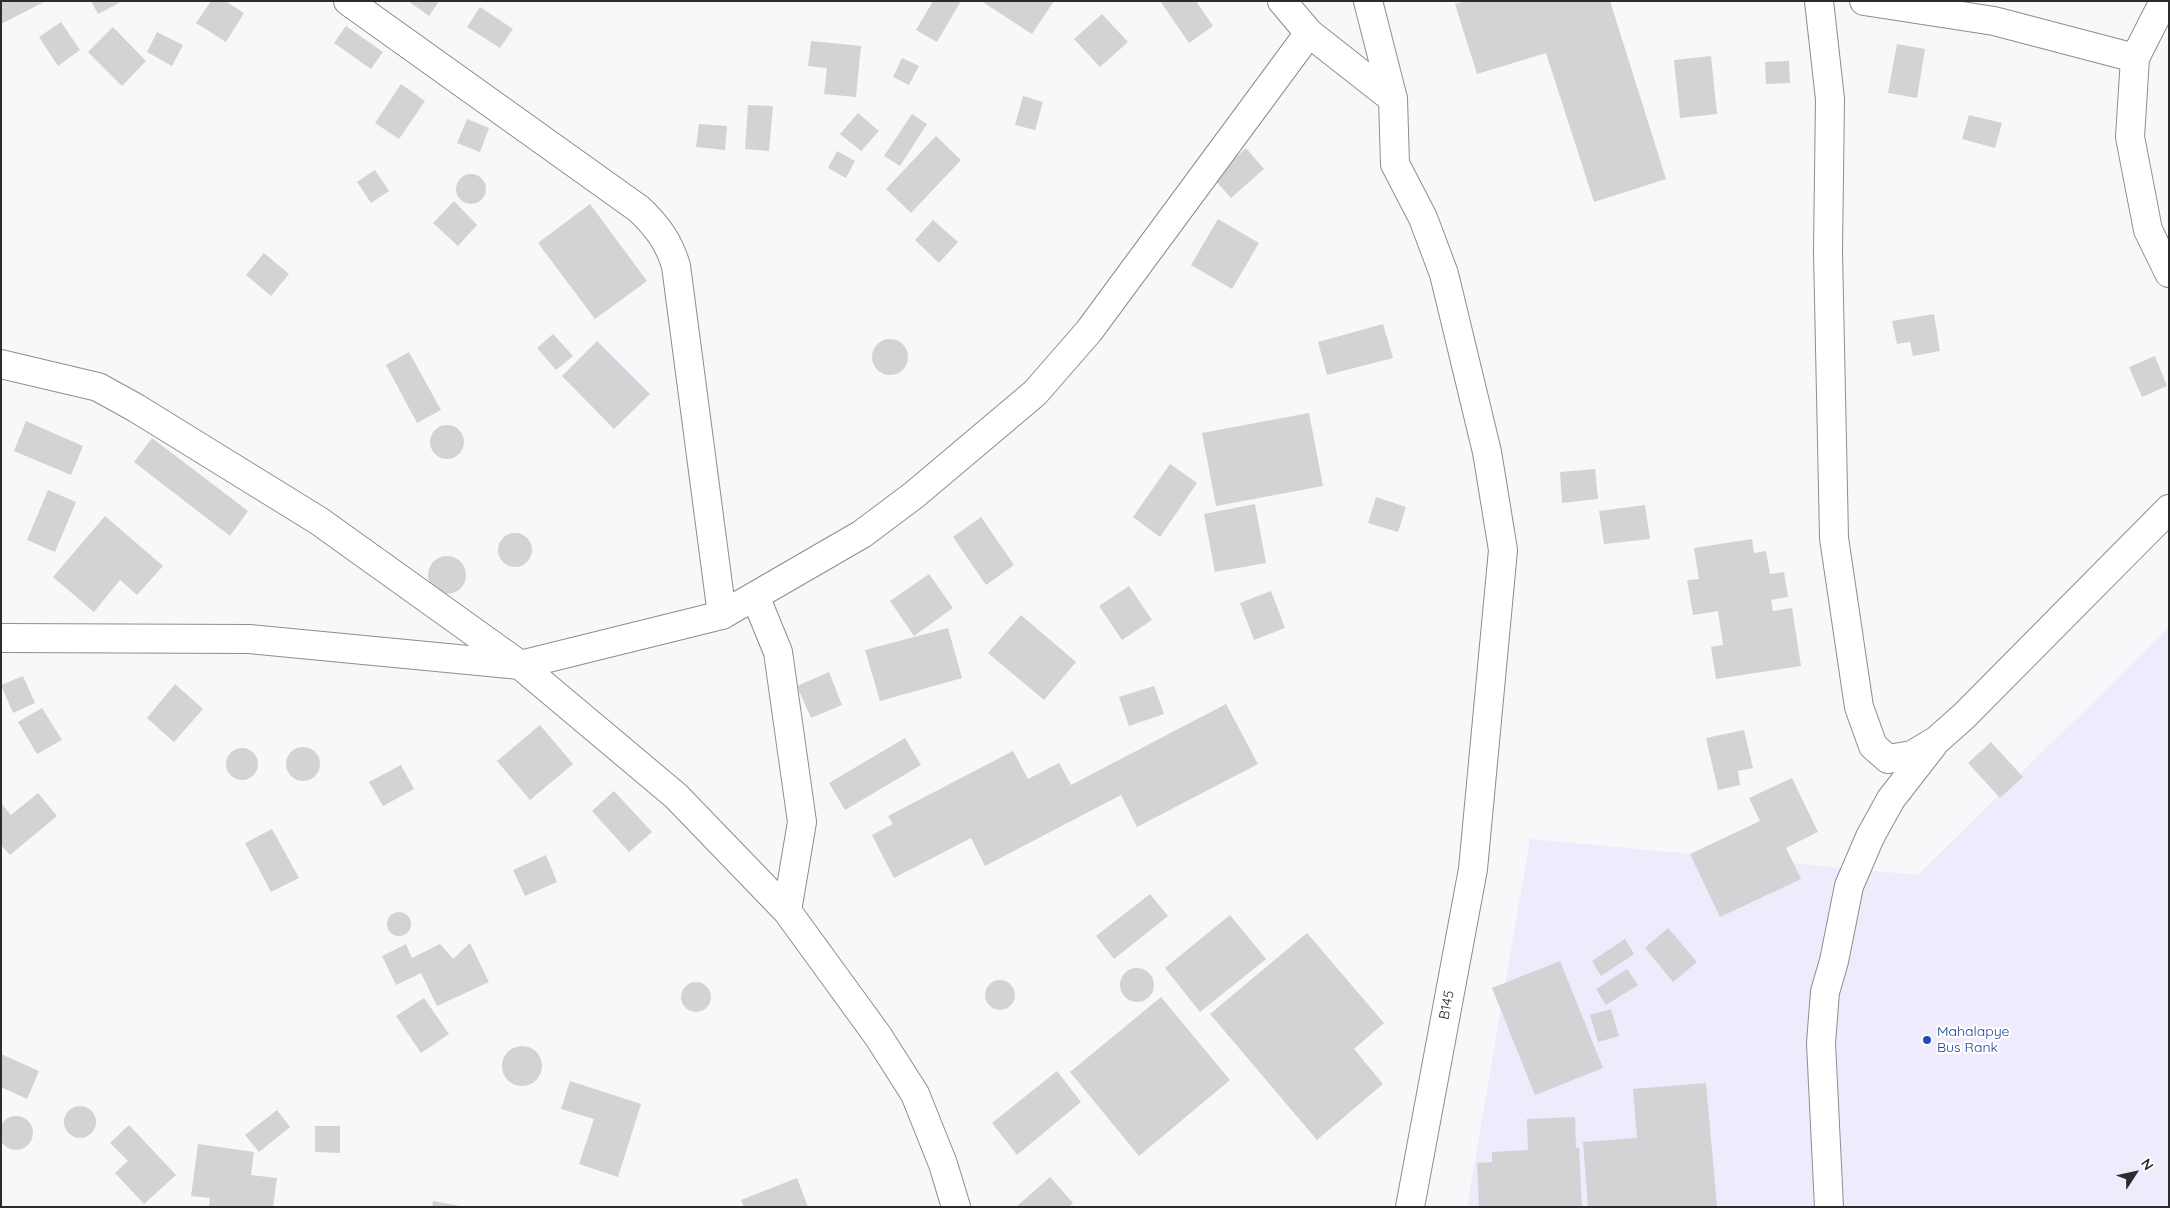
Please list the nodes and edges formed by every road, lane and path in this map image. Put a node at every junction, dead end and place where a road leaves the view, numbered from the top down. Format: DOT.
graph roads {
  1 [pos="348,1"];
  2 [pos="1282,1"];
  3 [pos="1368,1"];
  4 [pos="1819,1"];
  5 [pos="1864,1"];
  6 [pos="2164,1"];
  7 [pos="1308,33"];
  8 [pos="2135,58"];
  9 [pos="1392,99"];
  10 [pos="2169,273"];
  11 [pos="1,364"];
  12 [pos="2169,509"];
  13 [pos="756,596"];
  14 [pos="722,615"];
  15 [pos="1,638"];
  16 [pos="520,665"];
  17 [pos="1937,740"];
  18 [pos="787,911"];
  19 [pos="956,1207"];
  20 [pos="1410,1207"];
  21 [pos="1829,1207"];
  1 -- 14 [label="street"];
  2 -- 7 [label="street"];
  3 -- 9 [label="street"];
  4 -- 17 [label="street"];
  5 -- 8 [label="street"];
  6 -- 8 [label="street"];
  7 -- 9 [label="street"];
  7 -- 13 [label="street"];
  8 -- 10 [label="street"];
  9 -- 20 [label="street, B145 / B145"];
  11 -- 16 [label="street"];
  12 -- 17 [label="street"];
  13 -- 14 [label="street"];
  13 -- 18 [label="street"];
  14 -- 16 [label="street"];
  15 -- 16 [label="street"];
  16 -- 18 [label="street"];
  17 -- 21 [label="street"];
  18 -- 19 [label="street"];
}
